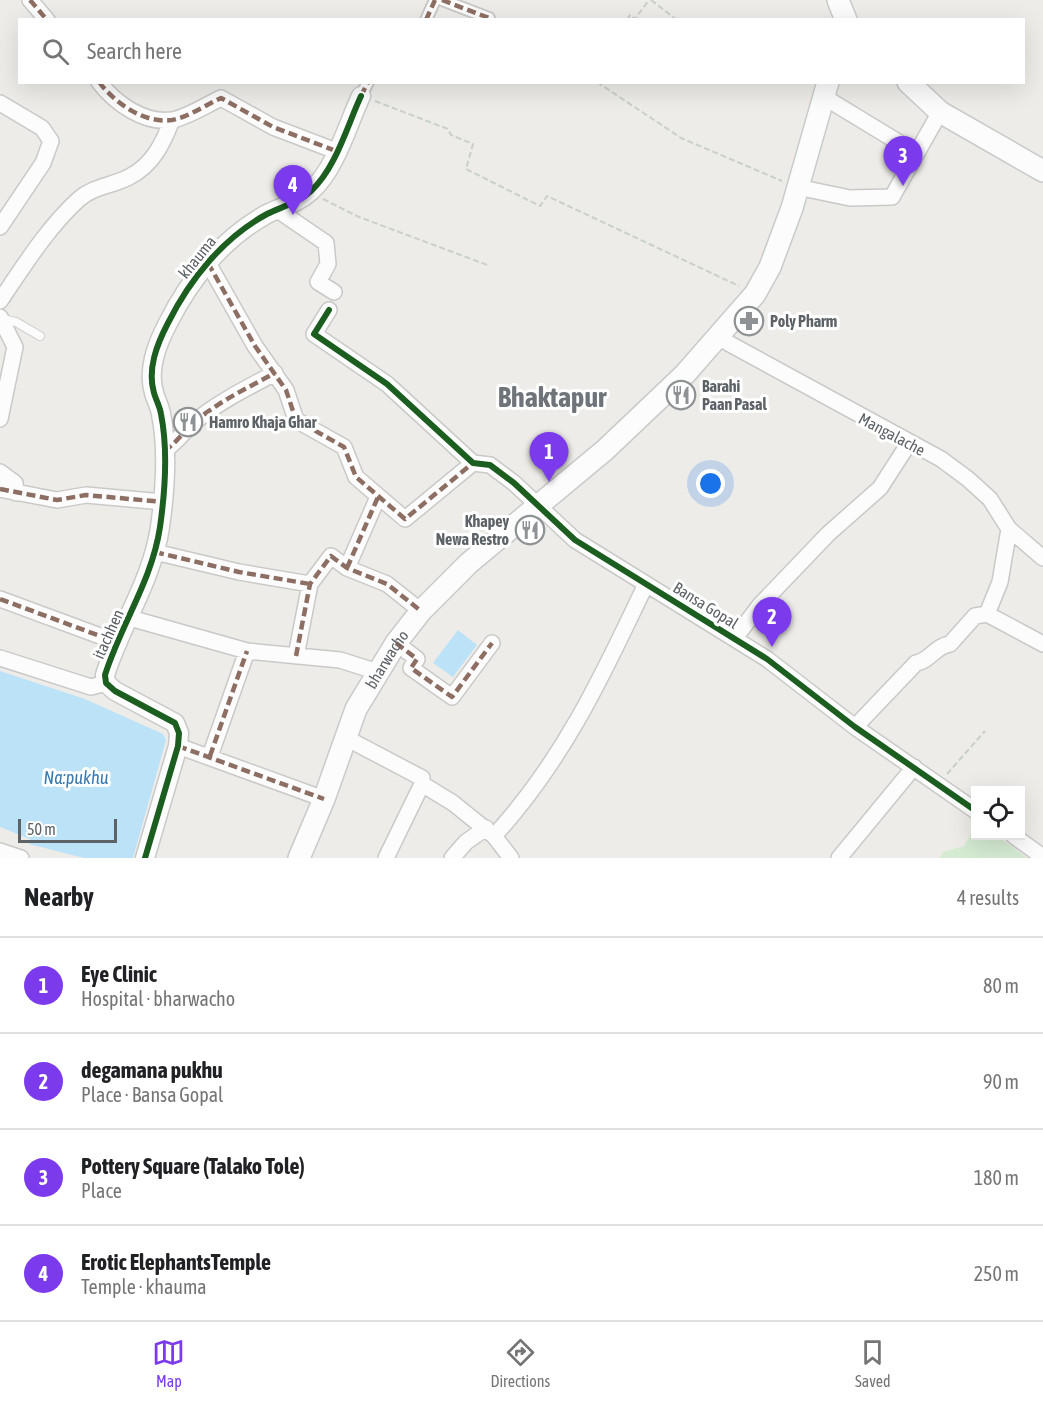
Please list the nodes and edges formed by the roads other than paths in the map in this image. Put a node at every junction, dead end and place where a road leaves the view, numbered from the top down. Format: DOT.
graph roads {
  1 [pos="30,0"];
  2 [pos="435,0"];
  3 [pos="442,0"];
  4 [pos="838,0"];
  5 [pos="44,18"];
  6 [pos="427,18"];
  7 [pos="489,18"];
  8 [pos="845,18"];
  9 [pos="100,84"];
  10 [pos="910,84"];
  11 [pos="364,89"];
  12 [pos="826,90"];
  13 [pos="0,103"];
  14 [pos="940,112"];
  15 [pos="172,120"];
  16 [pos="336,152"];
  17 [pos="916,153"];
  18 [pos="1043,171"];
  19 [pos="797,186"];
  20 [pos="279,211"];
  21 [pos="0,227"];
  22 [pos="208,263"];
  23 [pos="334,292"];
  24 [pos="0,301"];
  25 [pos="329,310"];
  26 [pos="2,318"];
  27 [pos="40,336"];
  28 [pos="719,338"];
  29 [pos="275,373"];
  30 [pos="0,419"];
  31 [pos="909,443"];
  32 [pos="164,451"];
  33 [pos="473,463"];
  34 [pos="0,472"];
  35 [pos="0,489"];
  36 [pos="16,493"];
  37 [pos="378,497"];
  38 [pos="163,502"];
  39 [pos="540,507"];
  40 [pos="1009,529"];
  41 [pos="155,552"];
  42 [pos="1043,558"];
  43 [pos="347,568"];
  44 [pos="310,584"];
  45 [pos="646,584"];
  46 [pos="0,599"];
  47 [pos="421,611"];
  48 [pos="987,614"];
  49 [pos="130,618"];
  50 [pos="735,638"];
  51 [pos="119,643"];
  52 [pos="396,643"];
  53 [pos="492,643"];
  54 [pos="1043,644"];
  55 [pos="247,651"];
  56 [pos="296,656"];
  57 [pos="0,658"];
  58 [pos="378,672"];
  59 [pos="106,683"];
  60 [pos="855,727"];
  61 [pos="346,738"];
  62 [pos="178,746"];
  63 [pos="210,756"];
  64 [pos="914,767"];
  65 [pos="422,784"];
  66 [pos="324,799"];
  67 [pos="971,808"];
  68 [pos="490,832"];
  69 [pos="1020,840"];
  70 [pos="0,851"];
  71 [pos="1043,857"];
  72 [pos="21,858"];
  73 [pos="145,858"];
  74 [pos="299,858"];
  75 [pos="386,858"];
  76 [pos="452,858"];
  77 [pos="511,858"];
  78 [pos="839,858"];
  1 -- 5 [label="street"];
  2 -- 6 [label="street"];
  3 -- 7 [label="street"];
  4 -- 8 [label="main road"];
  9 -- 15 [label="street"];
  10 -- 14 [label="main road"];
  11 -- 16 [label="street, khauma"];
  12 -- 17 [label="street"];
  12 -- 19 [label="main road, bharwacho"];
  13 -- 21 [label="street"];
  14 -- 17 [label="street"];
  14 -- 18 [label="main road"];
  15 -- 16 [label="street"];
  15 -- 24 [label="street"];
  16 -- 20 [label="street, khauma"];
  17 -- 19 [label="street"];
  19 -- 28 [label="main road, bharwacho"];
  20 -- 22 [label="street, khauma"];
  20 -- 23 [label="street"];
  22 -- 29 [label="street"];
  22 -- 32 [label="street, khauma"];
  25 -- 33 [label="street"];
  26 -- 27 [label="lane"];
  26 -- 30 [label="street"];
  28 -- 31 [label="street, Mangalache"];
  28 -- 39 [label="main road, bharwacho"];
  29 -- 32 [label="street"];
  29 -- 37 [label="street"];
  31 -- 40 [label="street, Mangalache"];
  31 -- 50 [label="street"];
  32 -- 38 [label="street, itachhen"];
  33 -- 37 [label="street"];
  33 -- 39 [label="street, Bansa Gopal"];
  34 -- 36 [label="street"];
  35 -- 36 [label="street"];
  36 -- 38 [label="street"];
  37 -- 43 [label="street"];
  38 -- 41 [label="street, itachhen"];
  39 -- 45 [label="street, Bansa Gopal"];
  39 -- 47 [label="main road, bharwacho"];
  40 -- 42 [label="street, Mangalache"];
  40 -- 48 [label="street"];
  41 -- 44 [label="street"];
  41 -- 49 [label="street, itachhen"];
  43 -- 44 [label="street"];
  43 -- 47 [label="street"];
  44 -- 56 [label="street"];
  45 -- 50 [label="street, Bansa Gopal"];
  45 -- 68 [label="street"];
  46 -- 51 [label="street"];
  47 -- 52 [label="main road, bharwacho"];
  48 -- 54 [label="street"];
  48 -- 60 [label="street"];
  49 -- 51 [label="street, itachhen"];
  49 -- 55 [label="street"];
  50 -- 60 [label="street, Bansa Gopal"];
  51 -- 59 [label="street, itachhen"];
  52 -- 53 [label="street"];
  52 -- 58 [label="main road, bharwacho"];
  55 -- 56 [label="street"];
  55 -- 63 [label="street"];
  56 -- 58 [label="street"];
  57 -- 59 [label="street"];
  58 -- 61 [label="main road, bharwacho"];
  59 -- 62 [label="street, itachhen"];
  60 -- 64 [label="street, Bansa Gopal"];
  61 -- 65 [label="street"];
  61 -- 66 [label="main road, bharwacho"];
  62 -- 63 [label="street"];
  62 -- 73 [label="street"];
  63 -- 66 [label="street"];
  64 -- 67 [label="street, Bansa Gopal"];
  64 -- 78 [label="street"];
  65 -- 68 [label="street"];
  65 -- 75 [label="street"];
  66 -- 74 [label="main road, bharwacho"];
  68 -- 76 [label="street"];
  68 -- 77 [label="street"];
  69 -- 71 [label="street"];
  70 -- 72 [label="street"];
}
